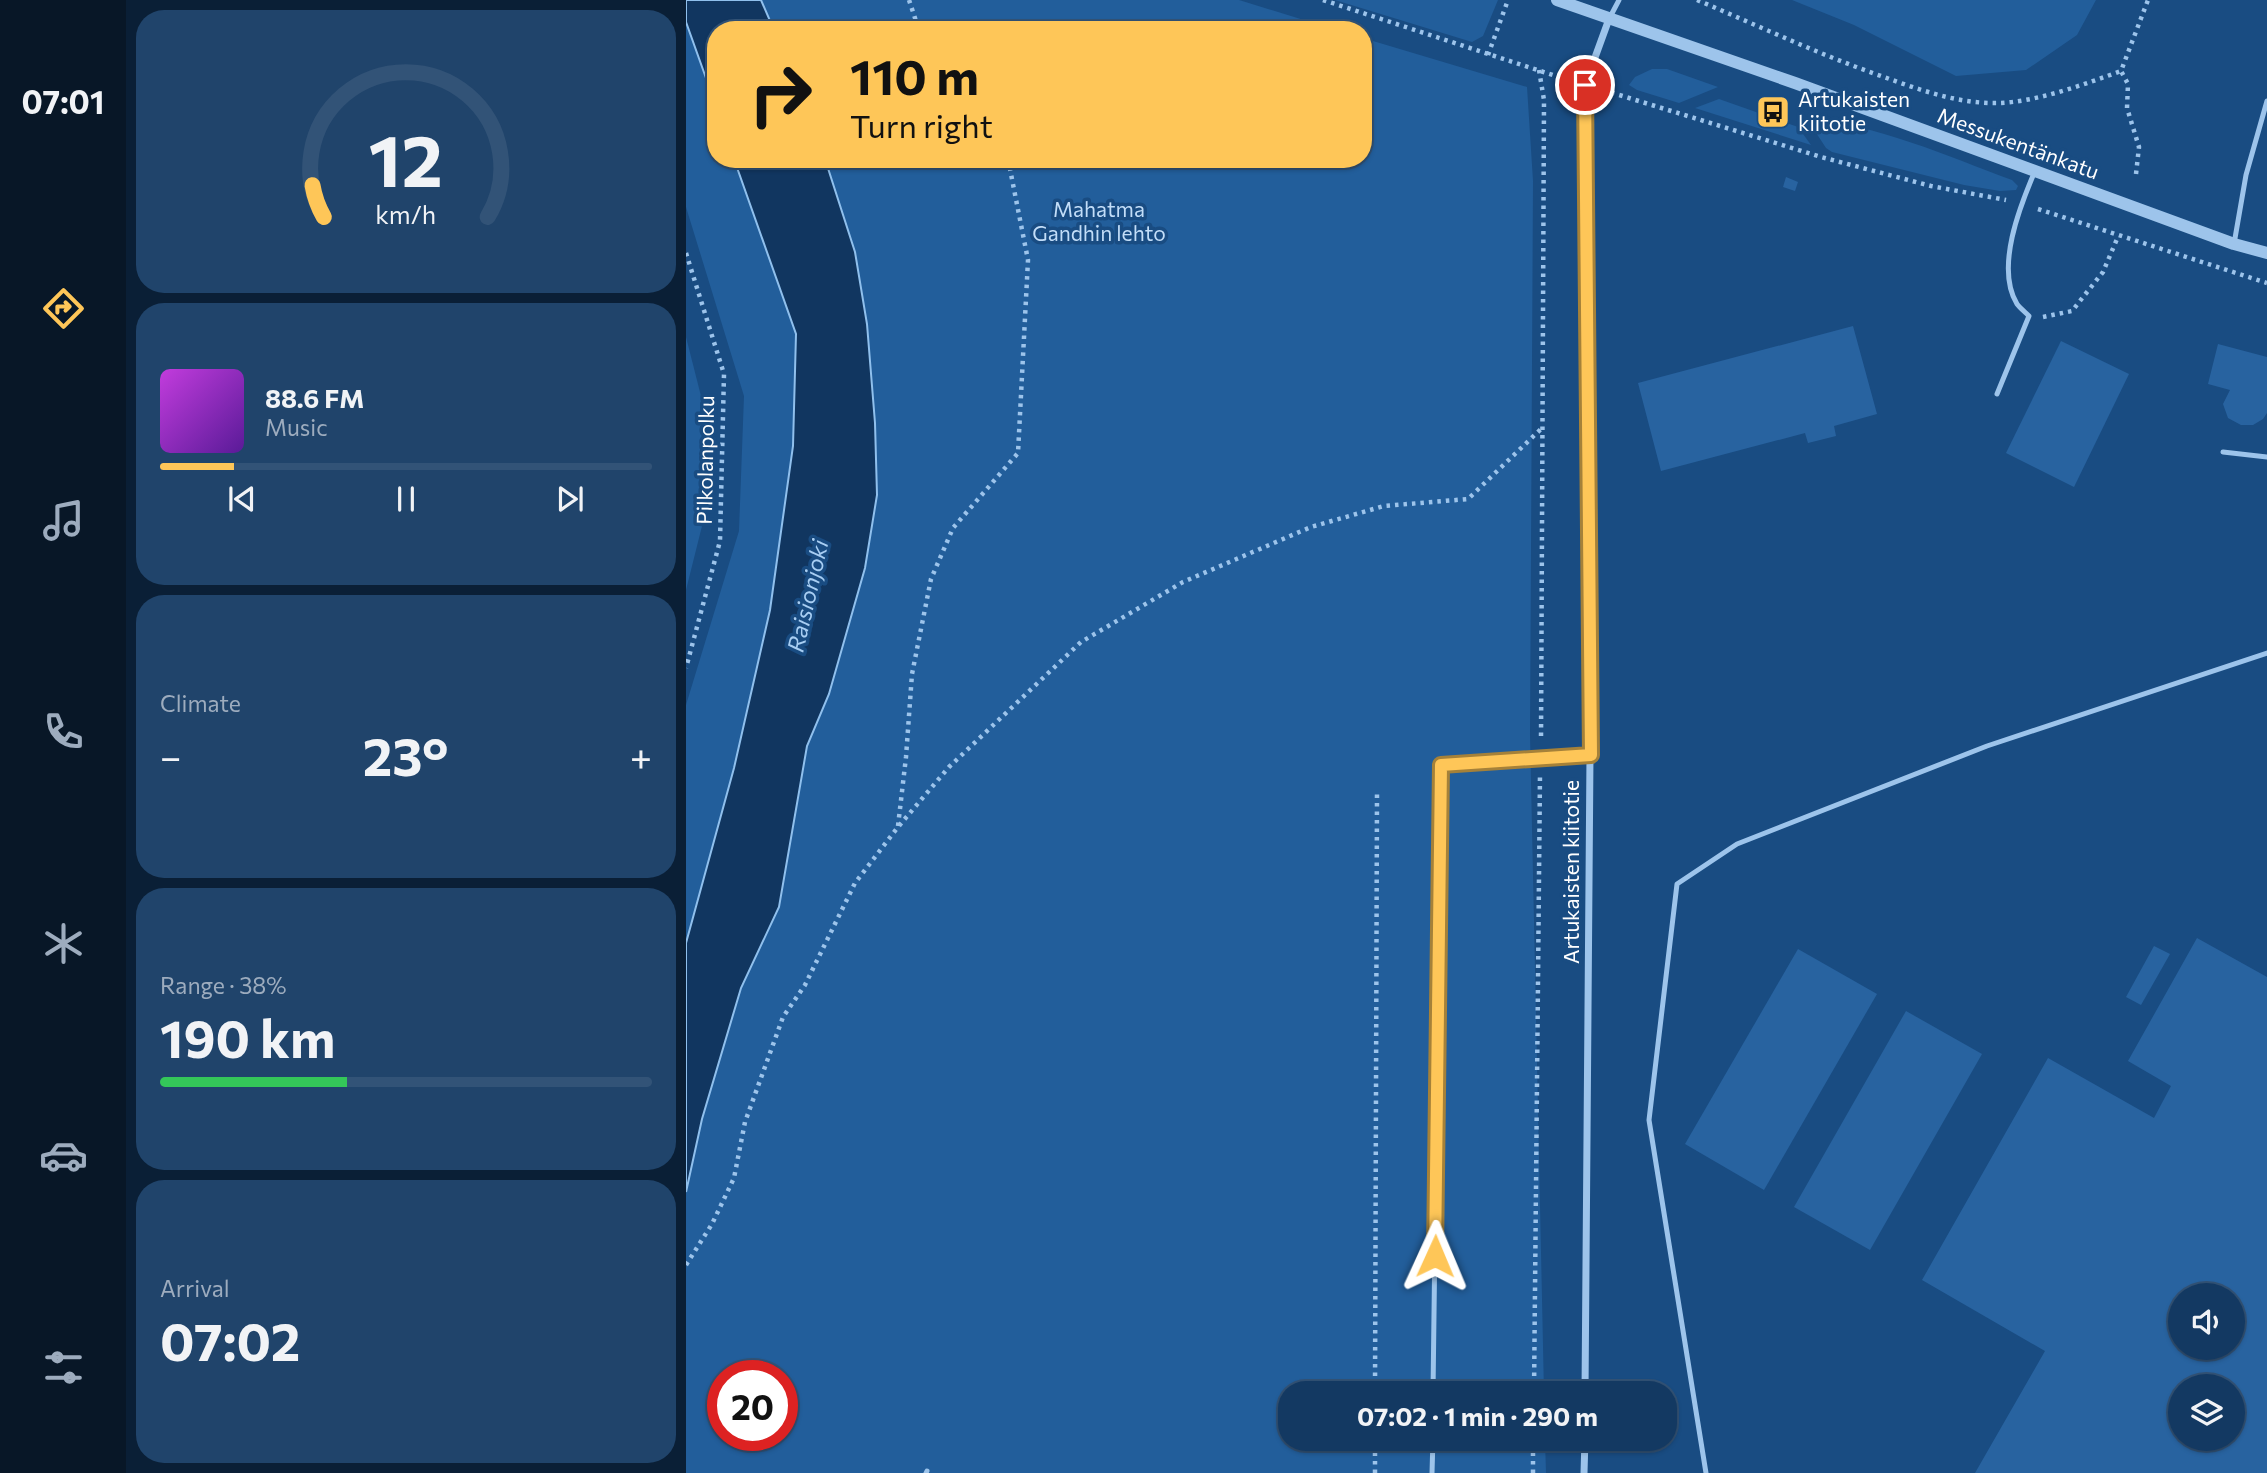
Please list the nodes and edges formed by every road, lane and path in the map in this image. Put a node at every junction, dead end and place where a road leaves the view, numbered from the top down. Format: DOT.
graph roads {
  1 [pos="909,0"];
  2 [pos="1323,0"];
  3 [pos="1508,0"];
  4 [pos="1557,0"];
  5 [pos="1619,0"];
  6 [pos="1697,0"];
  7 [pos="2148,0"];
  8 [pos="1609,19"];
  9 [pos="916,21"];
  10 [pos="1488,55"];
  11 [pos="1539,70"];
  12 [pos="2121,71"];
  13 [pos="1585,85"];
  14 [pos="2267,101"];
  15 [pos="1010,168"];
  16 [pos="2035,171"];
  17 [pos="2136,174"];
  18 [pos="2022,203"];
  19 [pos="2117,239"];
  20 [pos="2234,244"];
  21 [pos="686,253"];
  22 [pos="2267,253"];
  23 [pos="2267,283"];
  24 [pos="2029,316"];
  25 [pos="1997,394"];
  26 [pos="1542,428"];
  27 [pos="2223,452"];
  28 [pos="2267,457"];
  29 [pos="2267,653"];
  30 [pos="686,668"];
  31 [pos="1591,755"];
  32 [pos="1540,758"];
  33 [pos="1377,792"];
  34 [pos="898,827"];
  35 [pos="686,1265"];
  36 [pos="1375,1381"];
  37 [pos="1433,1381"];
  38 [pos="1534,1381"];
  39 [pos="1585,1381"];
  40 [pos="1375,1451"];
  41 [pos="1433,1451"];
  42 [pos="1533,1451"];
  43 [pos="1585,1451"];
  44 [pos="1375,1473"];
  45 [pos="1432,1473"];
  46 [pos="1532,1473"];
  47 [pos="1584,1473"];
  48 [pos="1706,1473"];
  1 -- 9 [label="path"];
  2 -- 10 [label="path"];
  3 -- 10 [label="path"];
  4 -- 8 [label="street, Messukentänkatu"];
  5 -- 8 [label="lane"];
  6 -- 12 [label="path"];
  7 -- 12 [label="path"];
  8 -- 13 [label="street, Artukaisten kiitotie"];
  8 -- 16 [label="street, Messukentänkatu"];
  10 -- 11 [label="path"];
  11 -- 13 [label="path"];
  11 -- 26 [label="path"];
  12 -- 17 [label="path"];
  13 -- 18 [label="path"];
  13 -- 31 [label="street, Artukaisten kiitotie"];
  14 -- 20 [label="lane"];
  15 -- 34 [label="path"];
  16 -- 18 [label="lane"];
  16 -- 20 [label="street, Messukentänkatu"];
  18 -- 23 [label="path"];
  18 -- 24 [label="lane"];
  19 -- 24 [label="path"];
  20 -- 22 [label="street, Messukentänkatu"];
  21 -- 30 [label="path, Pilkolanpolku"];
  24 -- 25 [label="lane"];
  26 -- 32 [label="path"];
  26 -- 34 [label="path"];
  27 -- 28 [label="lane"];
  29 -- 48 [label="lane"];
  31 -- 32 [label="lane"];
  31 -- 39 [label="street, Artukaisten kiitotie"];
  32 -- 37 [label="lane"];
  32 -- 38 [label="path"];
  33 -- 36 [label="path"];
  34 -- 35 [label="path"];
  40 -- 44 [label="path"];
  41 -- 45 [label="lane"];
  42 -- 46 [label="path"];
  43 -- 47 [label="street"];
}
